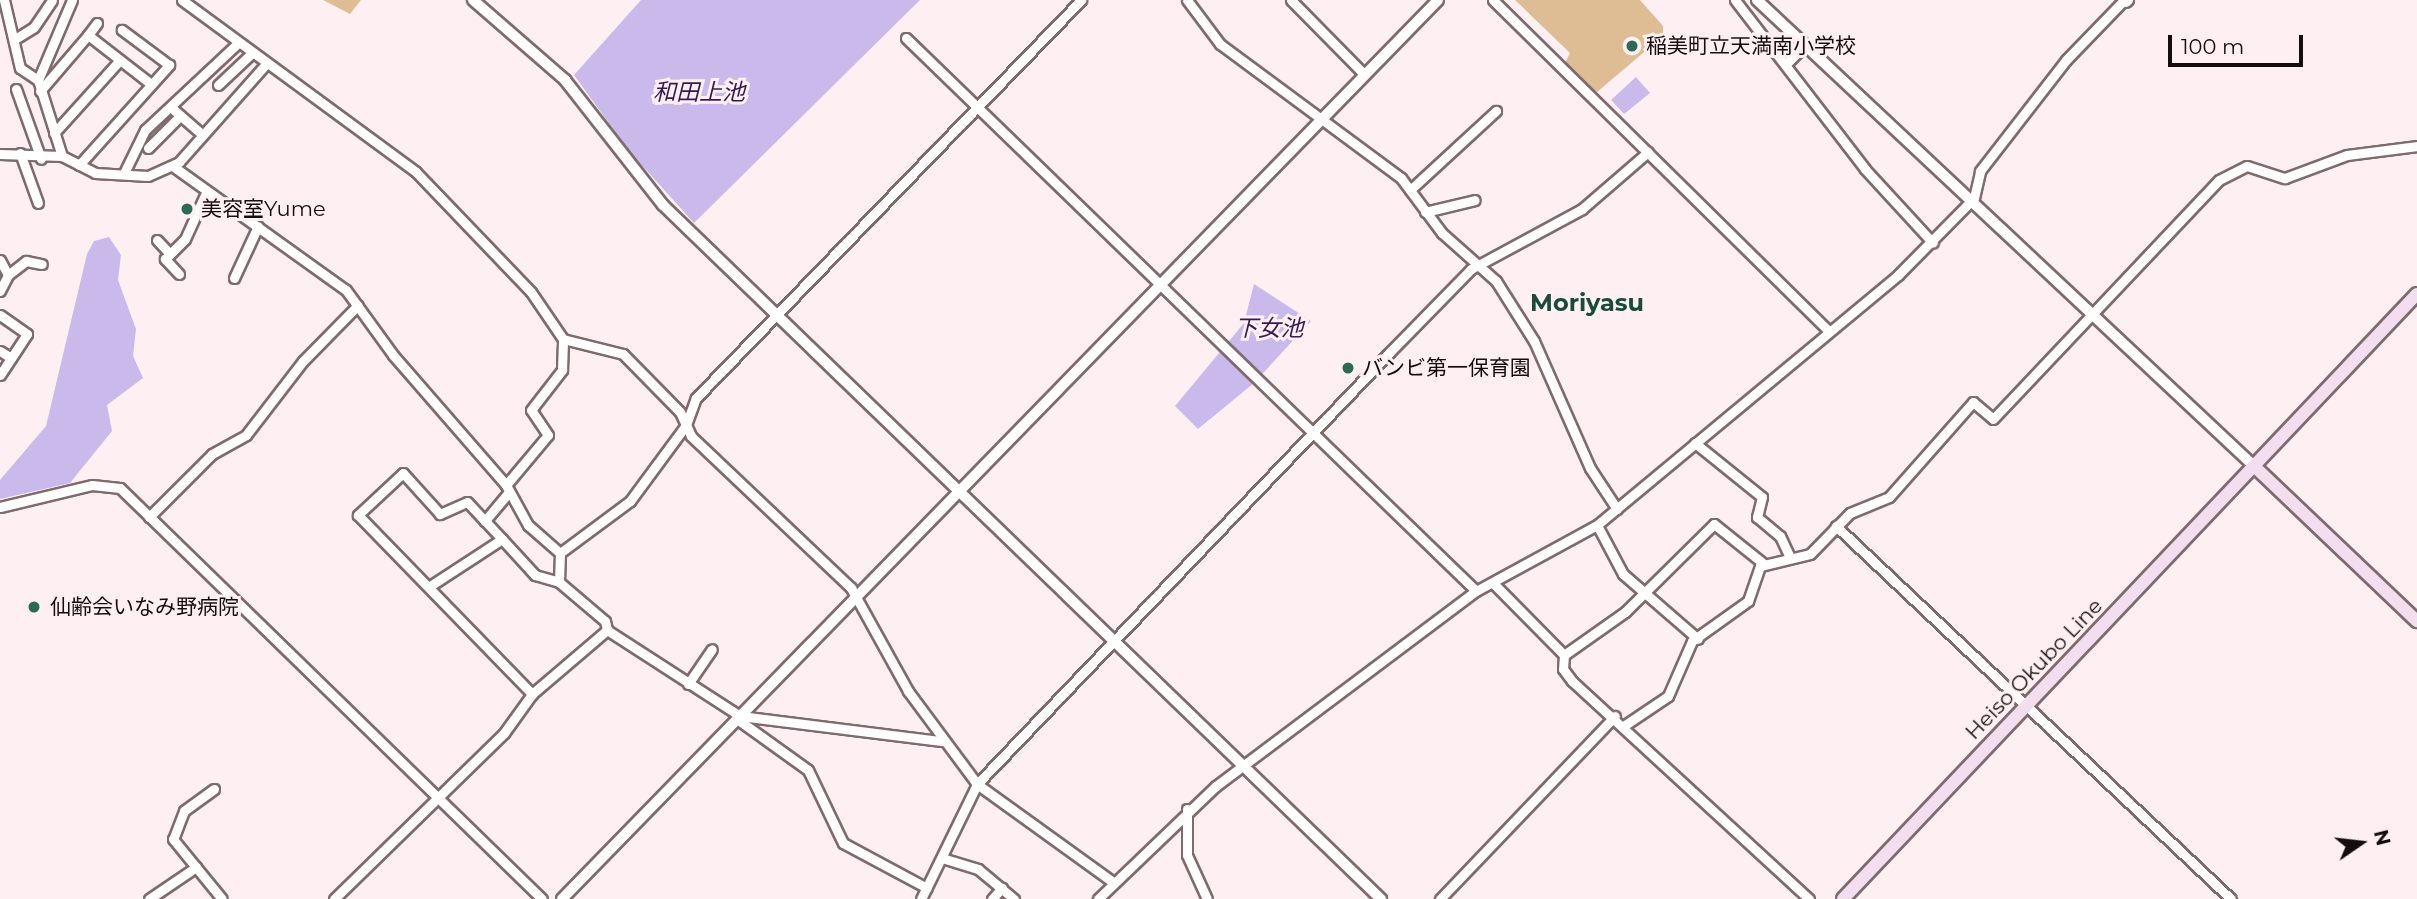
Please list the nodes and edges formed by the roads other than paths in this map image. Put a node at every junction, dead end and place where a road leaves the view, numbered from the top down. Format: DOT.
graph roads {
  1 [pos="52,0"];
  2 [pos="72,0"];
  3 [pos="182,0"];
  4 [pos="473,0"];
  5 [pos="1081,0"];
  6 [pos="1187,0"];
  7 [pos="1291,0"];
  8 [pos="1438,0"];
  9 [pos="1493,0"];
  10 [pos="1735,0"];
  11 [pos="1757,0"];
  12 [pos="8,1"];
  13 [pos="2126,1"];
  14 [pos="97,23"];
  15 [pos="122,30"];
  16 [pos="88,35"];
  17 [pos="906,38"];
  18 [pos="15,39"];
  19 [pos="238,43"];
  20 [pos="1806,44"];
  21 [pos="252,53"];
  22 [pos="120,60"];
  23 [pos="1788,62"];
  24 [pos="266,64"];
  25 [pos="1364,74"];
  26 [pos="38,80"];
  27 [pos="151,84"];
  28 [pos="218,85"];
  29 [pos="16,89"];
  30 [pos="40,91"];
  31 [pos="977,108"];
  32 [pos="1496,111"];
  33 [pos="1322,116"];
  34 [pos="54,133"];
  35 [pos="203,135"];
  36 [pos="2417,146"];
  37 [pos="148,148"];
  38 [pos="1648,152"];
  39 [pos="20,153"];
  40 [pos="0,154"];
  41 [pos="62,156"];
  42 [pos="41,159"];
  43 [pos="79,165"];
  44 [pos="174,167"];
  45 [pos="124,173"];
  46 [pos="1410,190"];
  47 [pos="205,195"];
  48 [pos="1974,198"];
  49 [pos="1475,200"];
  50 [pos="38,203"];
  51 [pos="1425,212"];
  52 [pos="258,226"];
  53 [pos="157,240"];
  54 [pos="1933,243"];
  55 [pos="170,254"];
  56 [pos="0,260"];
  57 [pos="42,264"];
  58 [pos="1480,267"];
  59 [pos="179,274"];
  60 [pos="8,275"];
  61 [pos="234,278"];
  62 [pos="1160,282"];
  63 [pos="0,291"];
  64 [pos="2417,294"];
  65 [pos="358,306"];
  66 [pos="2094,313"];
  67 [pos="775,315"];
  68 [pos="0,316"];
  69 [pos="1829,331"];
  70 [pos="563,339"];
  71 [pos="0,351"];
  72 [pos="11,358"];
  73 [pos="0,375"];
  74 [pos="685,425"];
  75 [pos="1313,432"];
  76 [pos="1695,443"];
  77 [pos="2254,466"];
  78 [pos="508,489"];
  79 [pos="959,491"];
  80 [pos="0,507"];
  81 [pos="1617,509"];
  82 [pos="149,517"];
  83 [pos="485,522"];
  84 [pos="1597,525"];
  85 [pos="1836,526"];
  86 [pos="502,539"];
  87 [pos="560,553"];
  88 [pos="1790,557"];
  89 [pos="1764,564"];
  90 [pos="559,582"];
  91 [pos="1494,584"];
  92 [pos="430,586"];
  93 [pos="1476,591"];
  94 [pos="1647,592"];
  95 [pos="855,601"];
  96 [pos="2417,621"];
  97 [pos="607,630"];
  98 [pos="1698,639"];
  99 [pos="1113,640"];
  100 [pos="712,649"];
  101 [pos="1564,655"];
  102 [pos="688,684"];
  103 [pos="532,694"];
  104 [pos="2026,704"];
  105 [pos="1615,716"];
  106 [pos="738,718"];
  107 [pos="1625,725"];
  108 [pos="942,741"];
  109 [pos="1242,766"];
  110 [pos="977,784"];
  111 [pos="214,789"];
  112 [pos="439,798"];
  113 [pos="1187,809"];
  114 [pos="942,858"];
  115 [pos="196,867"];
  116 [pos="1113,881"];
  117 [pos="926,888"];
  118 [pos="1002,888"];
  119 [pos="1103,897"];
  120 [pos="219,898"];
  121 [pos="149,899"];
  122 [pos="334,899"];
  123 [pos="542,899"];
  124 [pos="562,899"];
  125 [pos="921,899"];
  126 [pos="992,899"];
  127 [pos="1014,899"];
  128 [pos="1207,899"];
  129 [pos="1381,899"];
  130 [pos="1440,899"];
  131 [pos="1809,899"];
  132 [pos="1843,899"];
  133 [pos="2231,899"];
  1 -- 18 [label="street"];
  2 -- 26 [label="street"];
  3 -- 19 [label="street"];
  4 -- 67 [label="street"];
  5 -- 31 [label="street"];
  6 -- 33 [label="street"];
  7 -- 25 [label="street"];
  8 -- 25 [label="street"];
  9 -- 38 [label="street"];
  10 -- 23 [label="street"];
  11 -- 20 [label="street"];
  12 -- 18 [label="street"];
  13 -- 48 [label="street"];
  14 -- 16 [label="street"];
  15 -- 27 [label="street"];
  16 -- 22 [label="street"];
  16 -- 30 [label="street"];
  17 -- 31 [label="street"];
  18 -- 26 [label="street"];
  19 -- 21 [label="street"];
  19 -- 45 [label="street"];
  20 -- 23 [label="street"];
  20 -- 48 [label="street"];
  21 -- 24 [label="street"];
  21 -- 28 [label="street"];
  22 -- 27 [label="street"];
  22 -- 34 [label="street"];
  23 -- 54 [label="street"];
  24 -- 35 [label="street"];
  24 -- 70 [label="street"];
  25 -- 33 [label="street"];
  26 -- 30 [label="street"];
  27 -- 43 [label="street"];
  29 -- 42 [label="street"];
  30 -- 34 [label="street"];
  31 -- 62 [label="street"];
  31 -- 67 [label="street"];
  32 -- 46 [label="street"];
  33 -- 46 [label="street"];
  33 -- 62 [label="street"];
  34 -- 41 [label="street"];
  35 -- 37 [label="street"];
  35 -- 44 [label="street"];
  36 -- 66 [label="street"];
  38 -- 58 [label="street"];
  38 -- 69 [label="street"];
  39 -- 40 [label="street"];
  39 -- 42 [label="street"];
  39 -- 50 [label="street"];
  41 -- 42 [label="street"];
  41 -- 43 [label="street"];
  43 -- 45 [label="street"];
  44 -- 45 [label="street"];
  44 -- 47 [label="street"];
  46 -- 51 [label="street"];
  47 -- 52 [label="street"];
  47 -- 55 [label="street"];
  48 -- 54 [label="street"];
  48 -- 66 [label="street"];
  49 -- 51 [label="street"];
  51 -- 58 [label="street"];
  52 -- 61 [label="street"];
  52 -- 65 [label="street"];
  53 -- 55 [label="street"];
  54 -- 69 [label="street"];
  55 -- 59 [label="street"];
  56 -- 60 [label="street"];
  57 -- 60 [label="street"];
  58 -- 75 [label="street"];
  58 -- 81 [label="street"];
  60 -- 63 [label="street"];
  62 -- 75 [label="street"];
  62 -- 79 [label="street"];
  64 -- 77 [label="main road, Heiso Okubo Line"];
  65 -- 78 [label="street"];
  65 -- 82 [label="street"];
  66 -- 77 [label="street"];
  66 -- 85 [label="street"];
  67 -- 74 [label="street"];
  67 -- 79 [label="street"];
  68 -- 72 [label="street"];
  69 -- 76 [label="street"];
  70 -- 74 [label="street"];
  70 -- 78 [label="street"];
  71 -- 72 [label="street"];
  72 -- 73 [label="street"];
  74 -- 87 [label="street"];
  74 -- 95 [label="street"];
  75 -- 93 [label="street"];
  75 -- 99 [label="street"];
  76 -- 81 [label="street"];
  76 -- 88 [label="street"];
  77 -- 96 [label="main road"];
  77 -- 104 [label="main road, Heiso Okubo Line"];
  78 -- 83 [label="street"];
  78 -- 87 [label="street"];
  79 -- 95 [label="street"];
  79 -- 99 [label="street"];
  80 -- 82 [label="street"];
  81 -- 84 [label="street"];
  82 -- 112 [label="street"];
  83 -- 86 [label="street"];
  83 -- 92 [label="street"];
  84 -- 91 [label="street"];
  84 -- 94 [label="street"];
  85 -- 88 [label="street"];
  85 -- 104 [label="street"];
  86 -- 90 [label="street"];
  86 -- 92 [label="street"];
  87 -- 90 [label="street"];
  88 -- 89 [label="street"];
  89 -- 94 [label="street"];
  89 -- 98 [label="street"];
  90 -- 97 [label="street"];
  91 -- 93 [label="street"];
  91 -- 101 [label="street"];
  92 -- 103 [label="street"];
  93 -- 109 [label="street"];
  94 -- 98 [label="street"];
  94 -- 101 [label="street"];
  95 -- 106 [label="street"];
  95 -- 108 [label="street"];
  97 -- 102 [label="street"];
  97 -- 103 [label="street"];
  98 -- 107 [label="street"];
  99 -- 109 [label="street"];
  99 -- 110 [label="street"];
  100 -- 102 [label="street"];
  101 -- 105 [label="street"];
  102 -- 106 [label="street"];
  103 -- 112 [label="street"];
  104 -- 132 [label="main road, Heiso Okubo Line"];
  104 -- 133 [label="street"];
  105 -- 107 [label="street"];
  105 -- 130 [label="street"];
  106 -- 108 [label="street"];
  106 -- 117 [label="street"];
  106 -- 124 [label="street"];
  107 -- 131 [label="street"];
  108 -- 110 [label="street"];
  109 -- 113 [label="street"];
  109 -- 129 [label="street"];
  110 -- 114 [label="street"];
  110 -- 116 [label="street"];
  111 -- 115 [label="street"];
  112 -- 122 [label="street"];
  112 -- 123 [label="street"];
  113 -- 116 [label="street"];
  113 -- 128 [label="street"];
  114 -- 117 [label="street"];
  114 -- 118 [label="street"];
  115 -- 120 [label="street"];
  115 -- 121 [label="street"];
  116 -- 119 [label="street"];
  117 -- 125 [label="street"];
  118 -- 126 [label="street"];
  118 -- 127 [label="street"];
}
